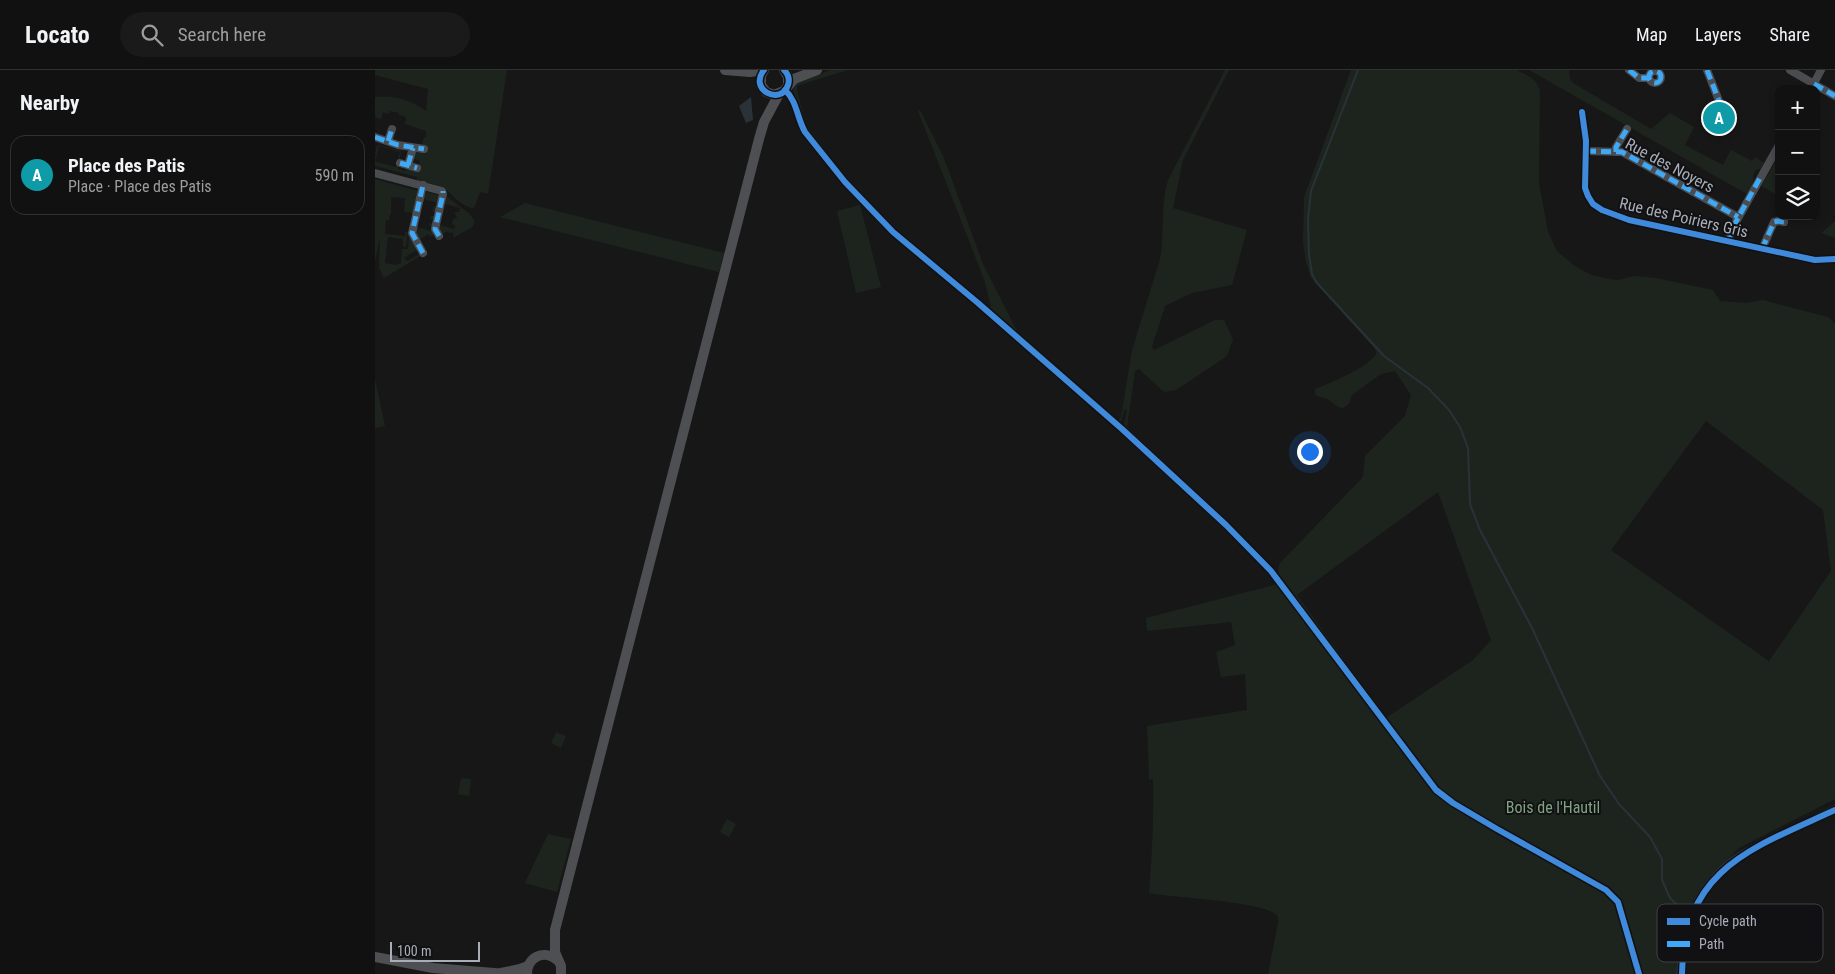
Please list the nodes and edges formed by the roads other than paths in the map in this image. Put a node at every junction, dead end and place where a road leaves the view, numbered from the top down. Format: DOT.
graph roads {
  1 [pos="728,70"];
  2 [pos="763,70"];
  3 [pos="784,70"];
  4 [pos="817,70"];
  5 [pos="1629,70"];
  6 [pos="1707,70"];
  7 [pos="1790,70"];
  8 [pos="1821,70"];
  9 [pos="1649,78"];
  10 [pos="1811,85"];
  11 [pos="1813,85"];
  12 [pos="763,87"];
  13 [pos="784,89"];
  14 [pos="1820,89"];
  15 [pos="1835,96"];
  16 [pos="1721,106"];
  17 [pos="1582,112"];
  18 [pos="764,122"];
  19 [pos="392,129"];
  20 [pos="1627,129"];
  21 [pos="375,137"];
  22 [pos="388,141"];
  23 [pos="413,148"];
  24 [pos="424,149"];
  25 [pos="1586,151"];
  26 [pos="1616,152"];
  27 [pos="1775,152"];
  28 [pos="417,168"];
  29 [pos="375,173"];
  30 [pos="423,185"];
  31 [pos="1738,218"];
  32 [pos="1784,222"];
  33 [pos="439,236"];
  34 [pos="1728,241"];
  35 [pos="1762,249"];
  36 [pos="423,253"];
  37 [pos="1835,259"];
  38 [pos="1835,810"];
  39 [pos="1698,904"];
  40 [pos="555,930"];
  41 [pos="541,955"];
  42 [pos="375,957"];
  43 [pos="557,960"];
  44 [pos="528,970"];
  45 [pos="504,974"];
  46 [pos="561,974"];
  47 [pos="1639,974"];
  1 -- 2 [label="main road"];
  1 -- 12 [label="main road"];
  2 -- 12 [label="main road"];
  3 -- 13 [label="main road"];
  4 -- 13 [label="main road"];
  5 -- 9 [label="street"];
  6 -- 16 [label="street"];
  7 -- 10 [label="street"];
  8 -- 11 [label="street"];
  12 -- 13 [label="main road"];
  12 -- 18 [label="main road"];
  13 -- 18 [label="main road"];
  13 -- 47 [label="street"];
  14 -- 15 [label="street"];
  17 -- 25 [label="street, Rue des Poiriers Gris"];
  18 -- 40 [label="main road"];
  19 -- 22 [label="street"];
  20 -- 26 [label="street"];
  21 -- 22 [label="street"];
  22 -- 23 [label="street"];
  23 -- 24 [label="street"];
  23 -- 28 [label="street"];
  25 -- 26 [label="street, Rue des Noyers"];
  25 -- 34 [label="street, Rue des Poiriers Gris"];
  26 -- 31 [label="street, Rue des Noyers"];
  27 -- 31 [label="street"];
  29 -- 30 [label="street"];
  30 -- 33 [label="street"];
  30 -- 36 [label="street"];
  31 -- 34 [label="street"];
  32 -- 35 [label="street"];
  34 -- 35 [label="street, Rue des Poiriers Gris"];
  35 -- 37 [label="street, Rue des Poiriers Gris"];
  38 -- 39 [label="street"];
  40 -- 41 [label="main road"];
  40 -- 43 [label="main road"];
  41 -- 43 [label="main road"];
  41 -- 44 [label="main road"];
  42 -- 45 [label="main road"];
  43 -- 46 [label="main road"];
  44 -- 45 [label="main road"];
}
